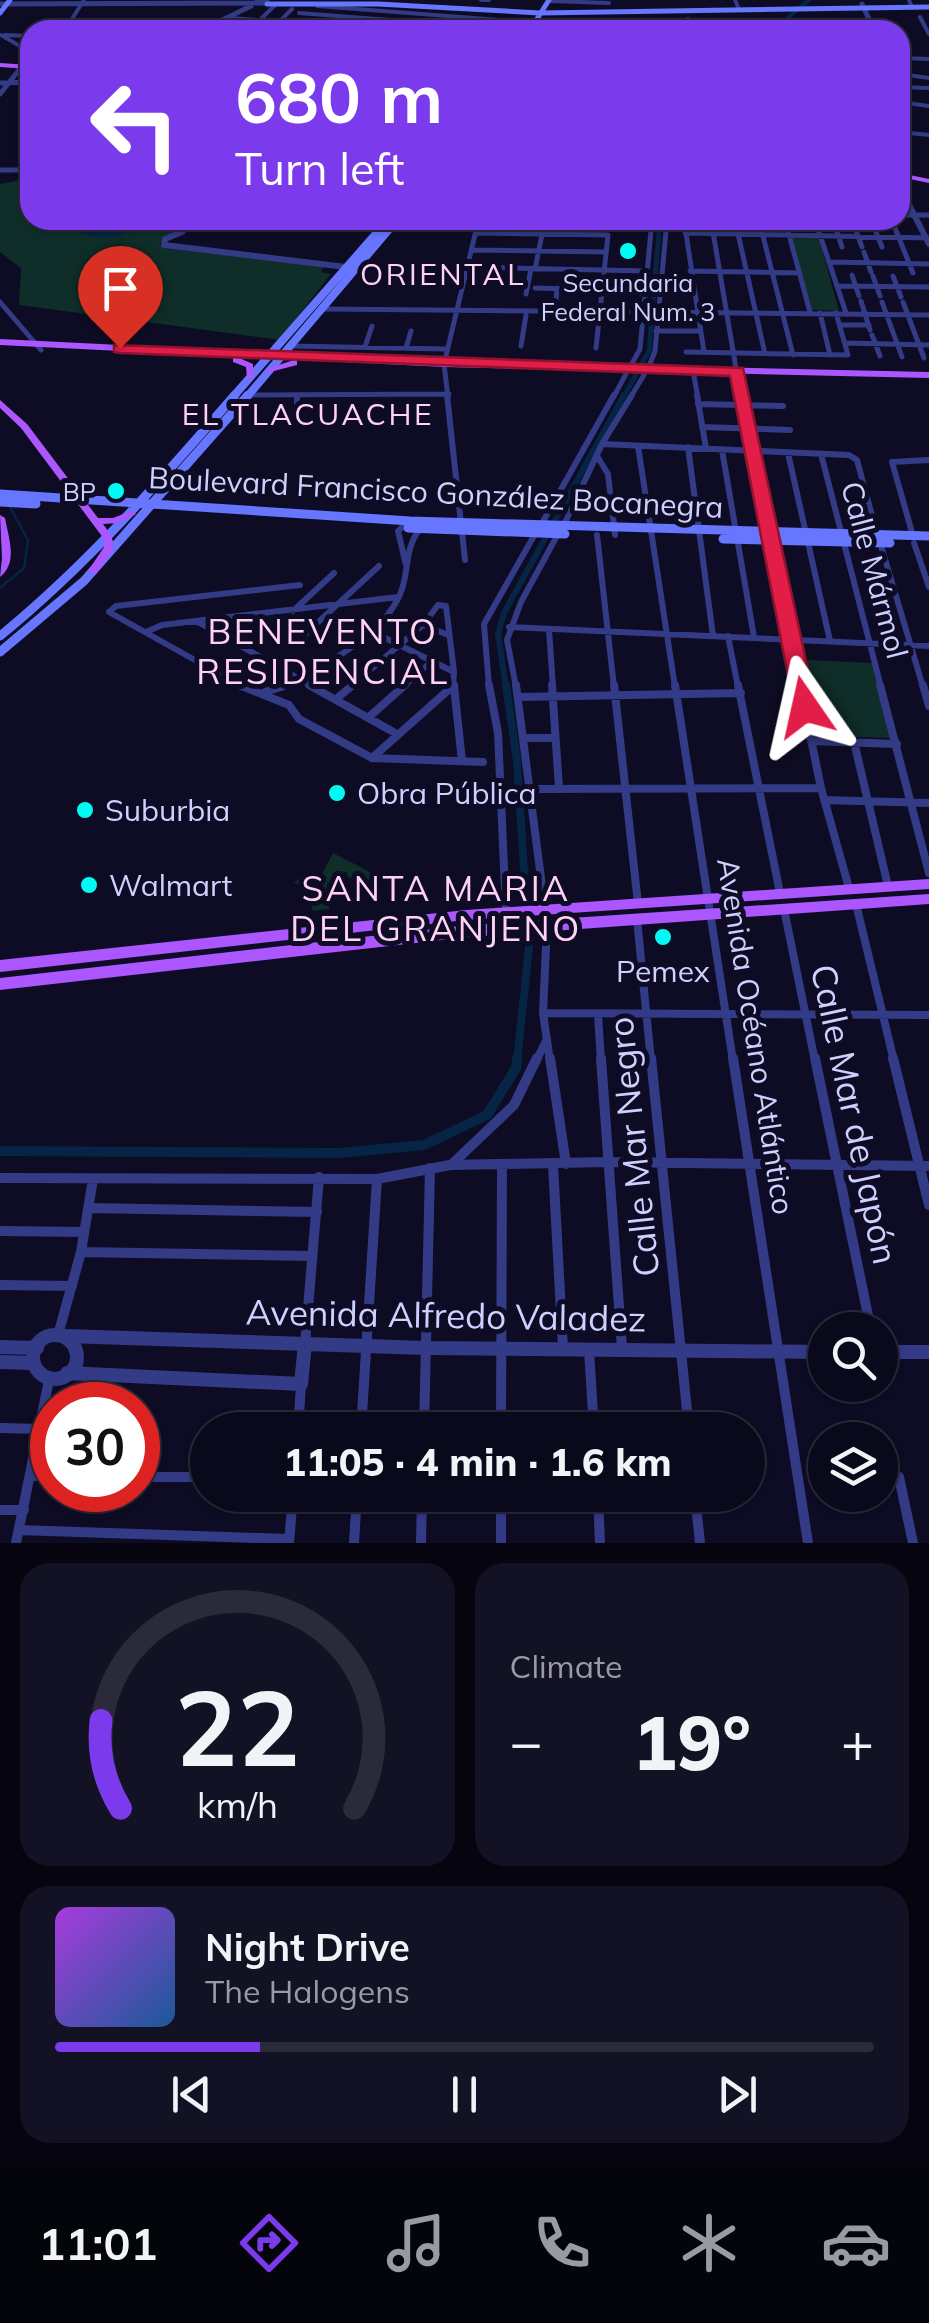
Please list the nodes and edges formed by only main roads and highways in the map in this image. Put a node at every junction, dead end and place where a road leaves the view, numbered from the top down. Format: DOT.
graph roads {
  1 [pos="549,0"];
  2 [pos="369,1"];
  3 [pos="402,2"];
  4 [pos="910,2"];
  5 [pos="262,3"];
  6 [pos="736,3"];
  7 [pos="609,4"];
  8 [pos="863,4"];
  9 [pos="805,6"];
  10 [pos="929,6"];
  11 [pos="522,11"];
  12 [pos="537,12"];
  13 [pos="557,12"];
  14 [pos="381,230"];
  15 [pos="388,230"];
  16 [pos="354,266"];
  17 [pos="0,345"];
  18 [pos="75,349"];
  19 [pos="273,359"];
  20 [pos="236,360"];
  21 [pos="445,367"];
  22 [pos="250,376"];
  23 [pos="929,378"];
  24 [pos="0,403"];
  25 [pos="0,494"];
  26 [pos="17,499"];
  27 [pos="0,502"];
  28 [pos="81,503"];
  29 [pos="148,505"];
  30 [pos="0,518"];
  31 [pos="95,522"];
  32 [pos="463,527"];
  33 [pos="549,530"];
  34 [pos="614,532"];
  35 [pos="0,539"];
  36 [pos="109,539"];
  37 [pos="929,540"];
  38 [pos="6,552"];
  39 [pos="93,571"];
  40 [pos="0,574"];
  41 [pos="0,636"];
  42 [pos="0,652"];
  43 [pos="929,884"];
  44 [pos="929,899"];
  45 [pos="711,907"];
  46 [pos="511,917"];
  47 [pos="0,966"];
  48 [pos="0,984"];
  1 -- 12 [label="main road"];
  2 -- 3 [label="main road"];
  2 -- 5 [label="main road"];
  3 -- 5 [label="main road"];
  3 -- 11 [label="main road"];
  3 -- 11 [label="main road"];
  4 -- 8 [label="main road"];
  4 -- 10 [label="main road"];
  6 -- 7 [label="main road"];
  6 -- 9 [label="main road"];
  7 -- 13 [label="main road"];
  8 -- 9 [label="main road"];
  8 -- 10 [label="main road"];
  9 -- 13 [label="main road"];
  11 -- 12 [label="main road"];
  12 -- 13 [label="main road"];
  14 -- 16 [label="main road"];
  15 -- 16 [label="main road"];
  16 -- 19 [label="main road"];
  16 -- 19 [label="main road"];
  17 -- 18 [label="main road"];
  18 -- 19 [label="main road"];
  18 -- 20 [label="main road"];
  19 -- 20 [label="main road"];
  19 -- 21 [label="main road"];
  19 -- 21 [label="main road"];
  19 -- 22 [label="main road"];
  19 -- 29 [label="main road"];
  20 -- 22 [label="main road"];
  21 -- 23 [label="main road"];
  22 -- 29 [label="main road"];
  24 -- 28 [label="main road"];
  25 -- 26 [label="main road, Boulevard Francisco González Bocanegra"];
  26 -- 27 [label="main road, Boulevard Francisco González Bocanegra"];
  26 -- 28 [label="main road, Boulevard Francisco González Bocanegra"];
  28 -- 29 [label="main road, Boulevard Francisco González Bocanegra"];
  28 -- 31 [label="main road"];
  29 -- 31 [label="main road"];
  29 -- 32 [label="main road, Boulevard Francisco González Bocanegra"];
  29 -- 32 [label="main road, Boulevard Francisco González Bocanegra"];
  29 -- 36 [label="main road"];
  29 -- 39 [label="main road"];
  30 -- 38 [label="main road"];
  31 -- 36 [label="main road"];
  32 -- 33 [label="main road, Boulevard Francisco González Bocanegra"];
  33 -- 34 [label="main road, Boulevard Francisco González Bocanegra"];
  33 -- 34 [label="main road, Boulevard Francisco González Bocanegra"];
  34 -- 37 [label="main road, Boulevard Francisco González Bocanegra"];
  35 -- 38 [label="main road"];
  36 -- 39 [label="main road"];
  36 -- 41 [label="main road"];
  38 -- 40 [label="main road"];
  39 -- 42 [label="main road"];
  43 -- 45 [label="main road"];
  44 -- 45 [label="main road"];
  45 -- 46 [label="main road"];
  46 -- 47 [label="main road"];
  46 -- 48 [label="main road"];
}
